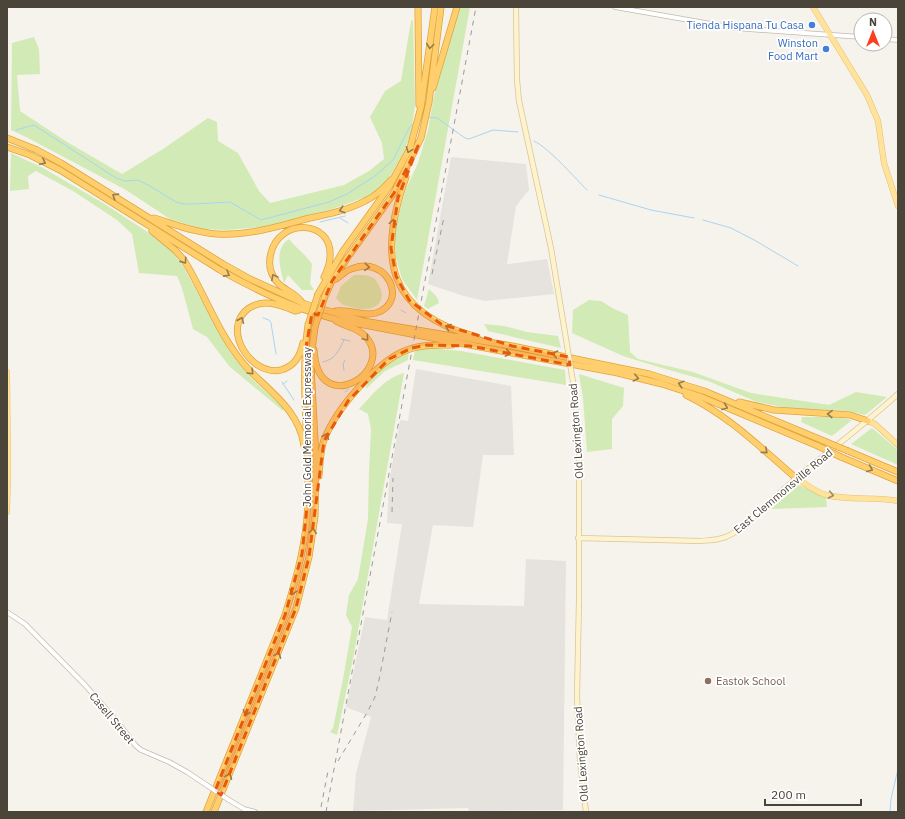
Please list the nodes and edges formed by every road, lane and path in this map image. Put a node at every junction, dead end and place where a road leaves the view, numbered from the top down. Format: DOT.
graph roads {
  1 [pos="418,7"];
  2 [pos="435,7"];
  3 [pos="441,7"];
  4 [pos="457,7"];
  5 [pos="516,7"];
  6 [pos="615,7"];
  7 [pos="813,7"];
  8 [pos="831,35"];
  9 [pos="853,36"];
  10 [pos="429,102"];
  11 [pos="420,107"];
  12 [pos="7,138"];
  13 [pos="418,146"];
  14 [pos="7,147"];
  15 [pos="397,174"];
  16 [pos="898,206"];
  17 [pos="123,209"];
  18 [pos="148,216"];
  19 [pos="332,281"];
  20 [pos="318,294"];
  21 [pos="302,302"];
  22 [pos="303,310"];
  23 [pos="334,312"];
  24 [pos="333,319"];
  25 [pos="314,335"];
  26 [pos="307,336"];
  27 [pos="470,346"];
  28 [pos="512,346"];
  29 [pos="7,372"];
  30 [pos="662,384"];
  31 [pos="898,394"];
  32 [pos="718,396"];
  33 [pos="868,421"];
  34 [pos="898,445"];
  35 [pos="898,472"];
  36 [pos="308,477"];
  37 [pos="796,478"];
  38 [pos="898,481"];
  39 [pos="898,501"];
  40 [pos="7,512"];
  41 [pos="314,516"];
  42 [pos="578,538"];
  43 [pos="7,612"];
  44 [pos="206,812"];
  45 [pos="214,812"];
  46 [pos="255,812"];
  47 [pos="584,812"];
  1 -- 11 [label="highway"];
  2 -- 11 [label="highway, one-way"];
  3 -- 10 [label="highway, John Gold Memorial Expressway"];
  4 -- 10 [label="highway"];
  5 -- 42 [label="main road, Old Lexington Road, bridge"];
  6 -- 8 [label="street"];
  7 -- 8 [label="main road"];
  8 -- 9 [label="street"];
  8 -- 16 [label="main road"];
  10 -- 13 [label="highway, John Gold Memorial Expressway"];
  11 -- 15 [label="highway, John Gold Memorial Expressway, one-way"];
  18 -- 12 [label="highway, one-way"];
  13 -- 19 [label="highway, John Gold Memorial Expressway"];
  28 -- 13 [label="highway, one-way"];
  14 -- 17 [label="highway, one-way"];
  15 -- 18 [label="highway, one-way"];
  15 -- 20 [label="highway, John Gold Memorial Expressway"];
  17 -- 22 [label="highway, one-way"];
  17 -- 36 [label="highway, one-way"];
  18 -- 21 [label="highway"];
  19 -- 23 [label="highway, one-way"];
  19 -- 25 [label="highway, John Gold Memorial Expressway, bridge"];
  21 -- 20 [label="highway, one-way"];
  20 -- 26 [label="highway, John Gold Memorial Expressway, bridge"];
  21 -- 23 [label="highway"];
  22 -- 24 [label="highway"];
  26 -- 22 [label="highway, one-way"];
  23 -- 28 [label="highway"];
  24 -- 25 [label="highway, one-way"];
  24 -- 27 [label="highway"];
  25 -- 41 [label="highway, John Gold Memorial Expressway"];
  26 -- 36 [label="highway, John Gold Memorial Expressway"];
  27 -- 30 [label="highway, one-way"];
  41 -- 27 [label="highway, one-way"];
  32 -- 28 [label="highway, one-way"];
  29 -- 40 [label="main road"];
  30 -- 37 [label="highway, one-way"];
  30 -- 38 [label="highway, one-way, bridge"];
  31 -- 33 [label="main road, East Clemmonsville Road"];
  33 -- 32 [label="highway, one-way"];
  32 -- 35 [label="highway, bridge"];
  33 -- 34 [label="main road"];
  33 -- 37 [label="main road, East Clemmonsville Road"];
  36 -- 44 [label="highway, John Gold Memorial Expressway, one-way"];
  37 -- 39 [label="main road, one-way"];
  37 -- 42 [label="main road, East Clemmonsville Road"];
  45 -- 41 [label="highway, John Gold Memorial Expressway, one-way"];
  42 -- 47 [label="main road, Old Lexington Road"];
  43 -- 46 [label="street, Casell Street, bridge"];
}
